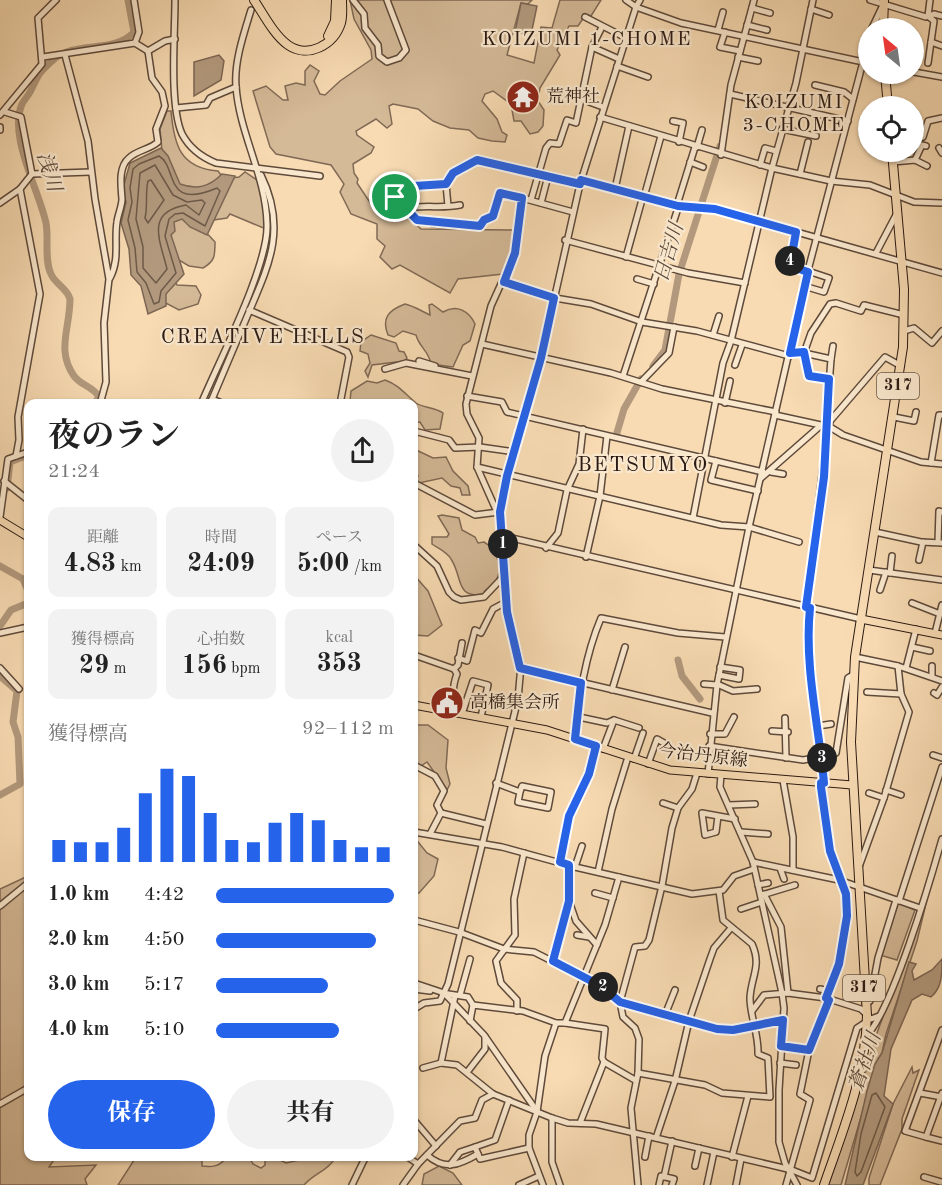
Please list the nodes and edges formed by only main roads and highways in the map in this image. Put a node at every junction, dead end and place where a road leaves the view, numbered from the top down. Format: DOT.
graph roads {
  1 [pos="256,0"];
  2 [pos="336,0"];
  3 [pos="342,0"];
  4 [pos="884,2"];
  5 [pos="883,18"];
  6 [pos="893,162"];
  7 [pos="0,519"];
  8 [pos="24,534"];
  9 [pos="861,619"];
  10 [pos="938,634"];
  11 [pos="418,706"];
  12 [pos="852,785"];
  13 [pos="824,1185"];
  1 -- 2 [label="highway"];
  1 -- 3 [label="highway"];
  4 -- 5 [label="highway"];
  6 -- 9 [label="highway, 317"];
  7 -- 8 [label="main road"];
  9 -- 10 [label="main road"];
  9 -- 12 [label="highway, 317"];
  11 -- 12 [label="main road, 今治丹原線"];
  12 -- 13 [label="highway, 317"];
}
